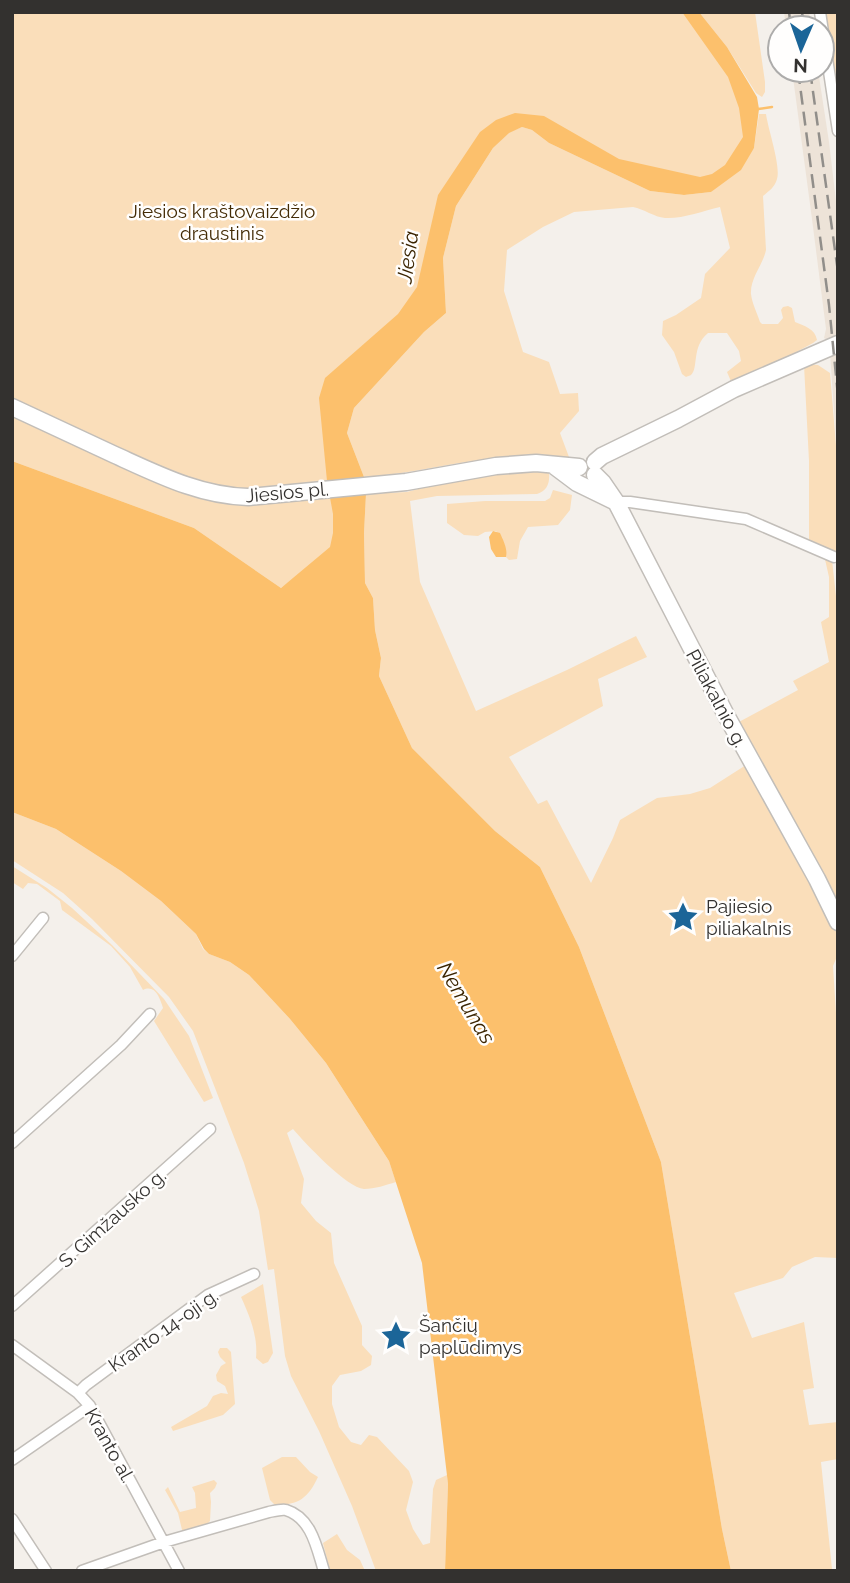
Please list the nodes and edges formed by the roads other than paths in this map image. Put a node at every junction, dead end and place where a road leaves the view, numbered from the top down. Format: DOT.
graph roads {
  1 [pos="820,12"];
  2 [pos="838,131"];
  3 [pos="838,344"];
  4 [pos="12,407"];
  5 [pos="553,465"];
  6 [pos="590,468"];
  7 [pos="616,502"];
  8 [pos="834,557"];
  9 [pos="43,918"];
  10 [pos="838,922"];
  11 [pos="12,956"];
  12 [pos="150,1014"];
  13 [pos="211,1129"];
  14 [pos="12,1143"];
  15 [pos="254,1274"];
  16 [pos="12,1306"];
  17 [pos="12,1345"];
  18 [pos="78,1393"];
  19 [pos="90,1406"];
  20 [pos="12,1460"];
  21 [pos="12,1519"];
  22 [pos="164,1542"];
  23 [pos="46,1571"];
  24 [pos="82,1571"];
  25 [pos="179,1571"];
  26 [pos="324,1571"];
  1 -- 2 [label="street"];
  3 -- 6 [label="main road"];
  4 -- 5 [label="main road, Jiesios pl."];
  5 -- 6 [label="main road, Jiesios pl."];
  5 -- 7 [label="main road"];
  6 -- 7 [label="main road, Piliakalnio g."];
  7 -- 8 [label="street"];
  7 -- 10 [label="main road, Piliakalnio g."];
  9 -- 11 [label="street"];
  12 -- 14 [label="street"];
  13 -- 16 [label="street, S. Gimžausko g."];
  15 -- 18 [label="street, Kranto 14-oji g."];
  17 -- 18 [label="street, Kranto al."];
  18 -- 19 [label="street, Kranto al."];
  19 -- 20 [label="street"];
  19 -- 22 [label="street, Kranto al."];
  21 -- 23 [label="street"];
  22 -- 24 [label="street"];
  22 -- 25 [label="street, Kranto al."];
  22 -- 26 [label="street"];
}
